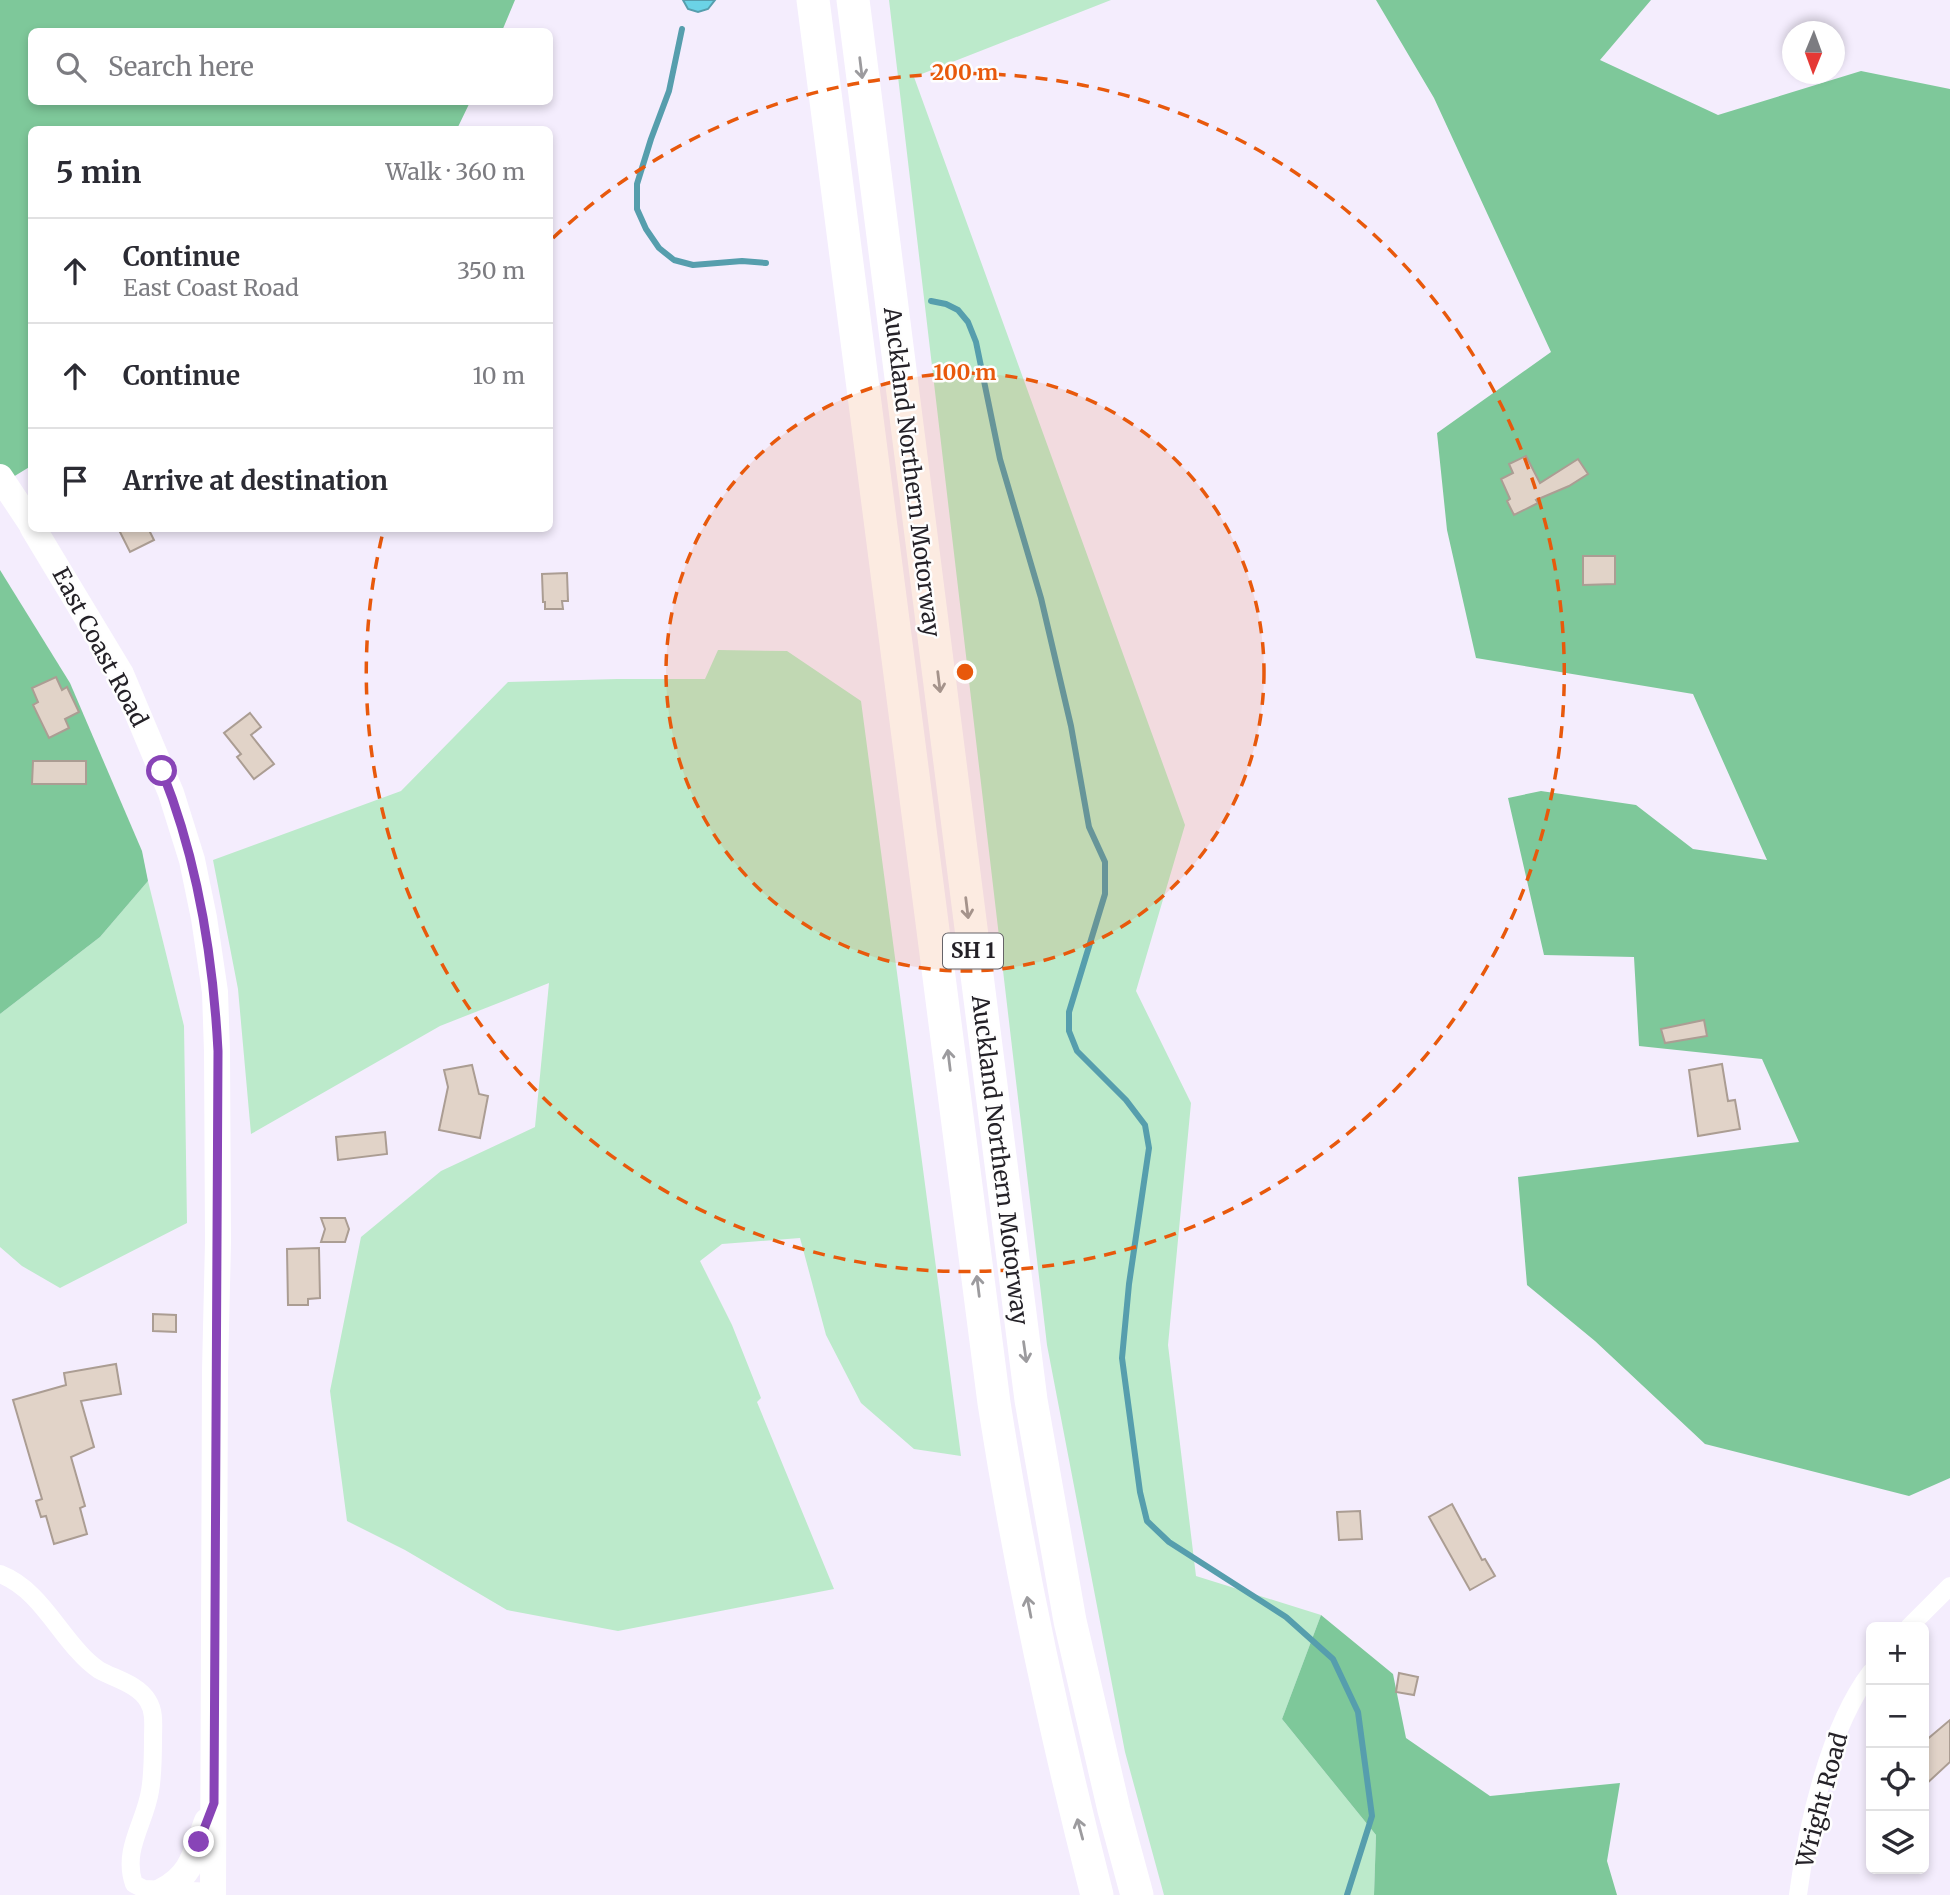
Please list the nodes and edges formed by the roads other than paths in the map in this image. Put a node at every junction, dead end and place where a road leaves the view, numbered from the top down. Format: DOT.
graph roads {
  1 [pos="813,0"];
  2 [pos="853,0"];
  3 [pos="0,477"];
  4 [pos="28,521"];
  5 [pos="35,532"];
  6 [pos="0,1574"];
  7 [pos="1950,1586"];
  8 [pos="1914,1622"];
  9 [pos="1866,1680"];
  10 [pos="214,1803"];
  11 [pos="164,1893"];
  12 [pos="213,1893"];
  13 [pos="1097,1895"];
  14 [pos="1137,1895"];
  15 [pos="1798,1895"];
  13 -- 1 [label="highway, Auckland Northern Motorway / SH 1, one-way"];
  2 -- 14 [label="highway, Auckland Northern Motorway / SH 1, one-way"];
  3 -- 4 [label="main road, East Coast Road"];
  5 -- 10 [label="main road, East Coast Road"];
  6 -- 11 [label="street"];
  7 -- 8 [label="street"];
  9 -- 15 [label="street, Wright Road"];
  10 -- 11 [label="main road"];
  10 -- 12 [label="main road, East Coast Road"];
  11 -- 12 [label="street"];
}
